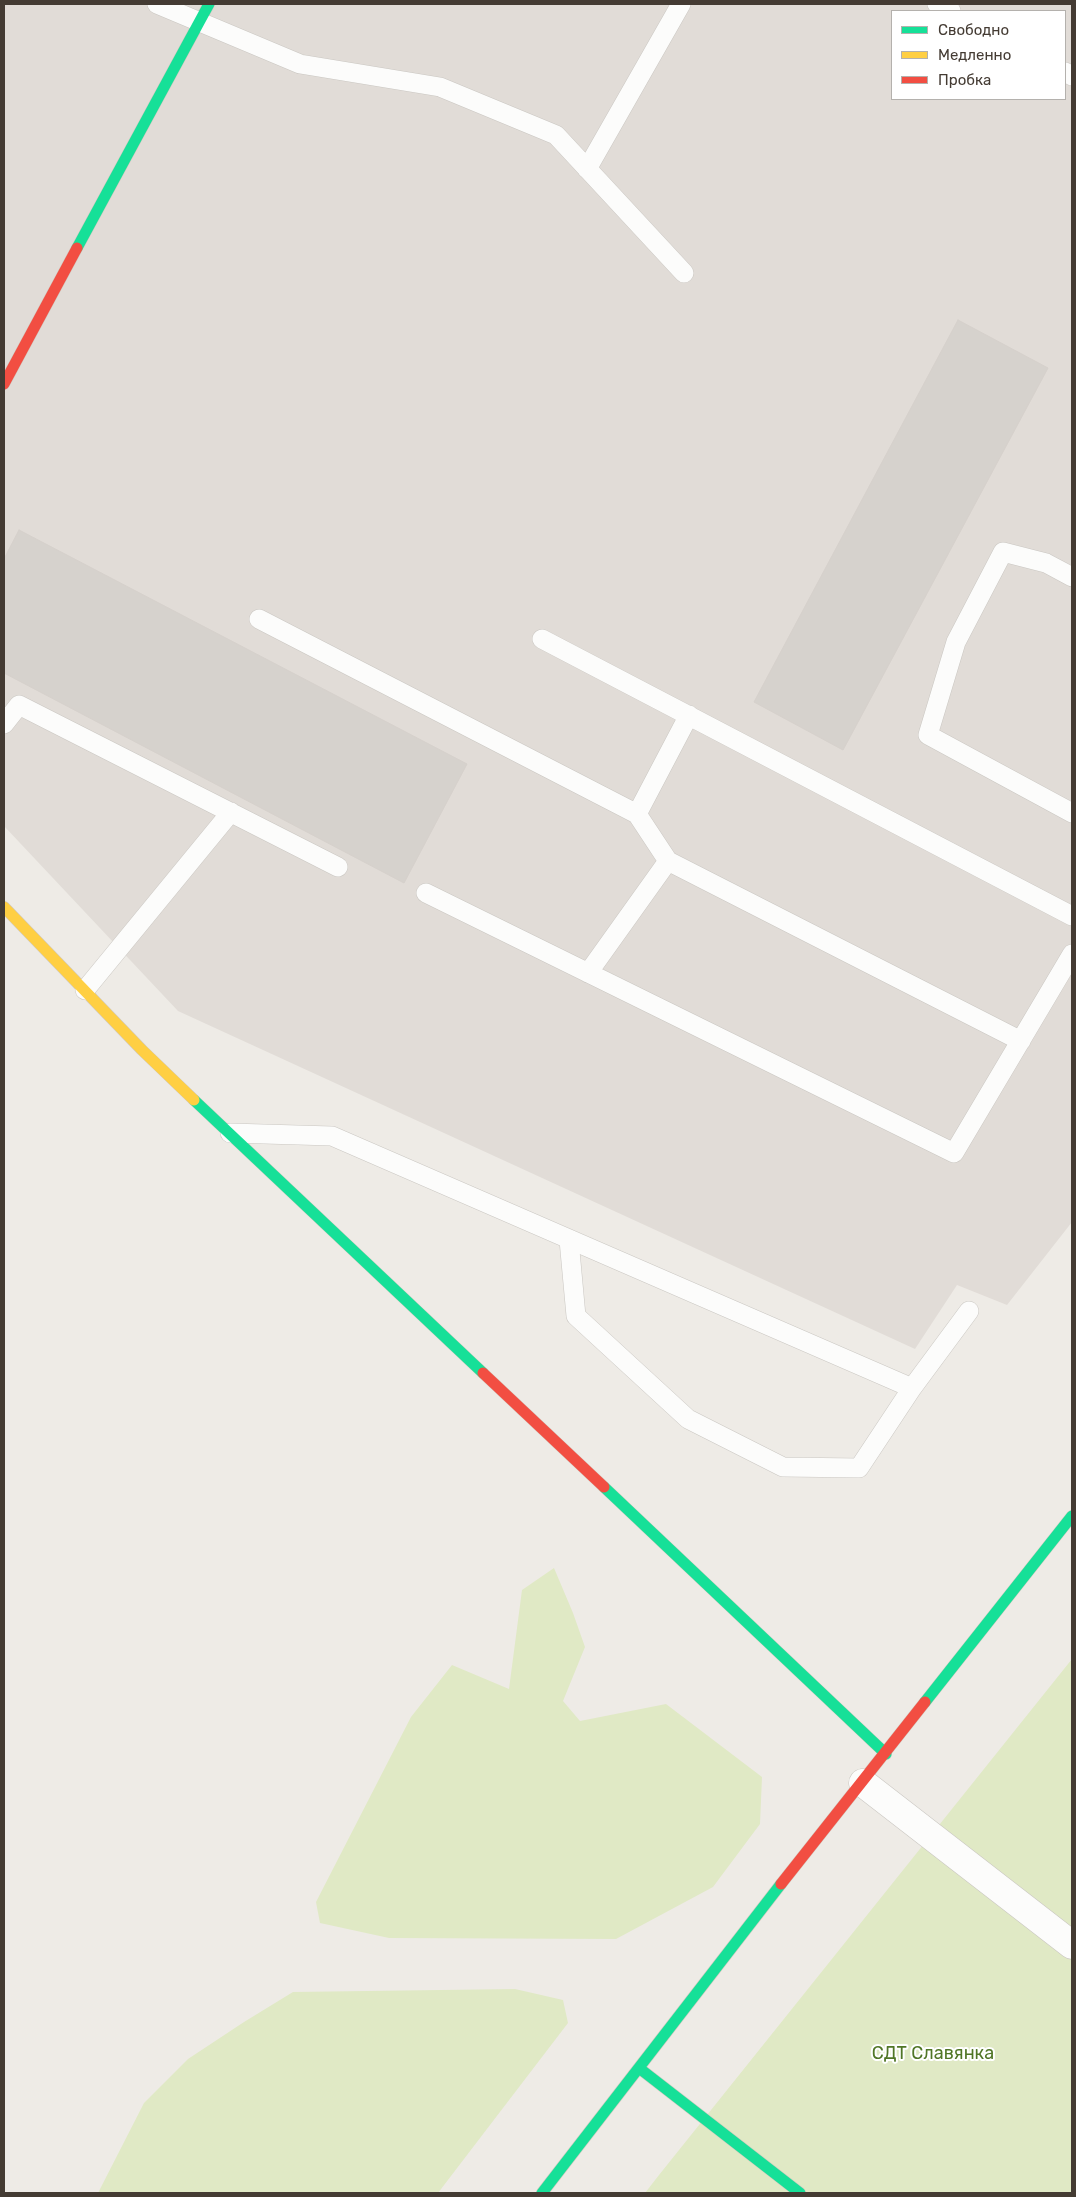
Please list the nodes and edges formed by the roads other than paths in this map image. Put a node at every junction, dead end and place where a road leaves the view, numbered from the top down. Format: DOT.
graph roads {
  1 [pos="157,4"];
  2 [pos="209,4"];
  3 [pos="681,4"];
  4 [pos="937,4"];
  5 [pos="949,10"];
  6 [pos="200,22"];
  7 [pos="587,169"];
  8 [pos="684,273"];
  9 [pos="4,384"];
  10 [pos="1072,577"];
  11 [pos="259,619"];
  12 [pos="542,639"];
  13 [pos="689,716"];
  14 [pos="4,724"];
  15 [pos="231,812"];
  16 [pos="1072,813"];
  17 [pos="637,814"];
  18 [pos="668,861"];
  19 [pos="338,867"];
  20 [pos="426,893"];
  21 [pos="4,907"];
  22 [pos="1072,916"];
  23 [pos="1072,954"];
  24 [pos="588,973"];
  25 [pos="85,990"];
  26 [pos="1021,1041"];
  27 [pos="230,1133"];
  28 [pos="569,1240"];
  29 [pos="969,1311"];
  30 [pos="912,1388"];
  31 [pos="1072,1516"];
  32 [pos="886,1754"];
  33 [pos="863,1783"];
  34 [pos="1072,1945"];
  35 [pos="638,2068"];
  36 [pos="542,2193"];
  37 [pos="800,2193"];
  1 -- 6 [label="lane"];
  2 -- 6 [label="street"];
  3 -- 7 [label="lane"];
  4 -- 5 [label="lane"];
  6 -- 7 [label="lane"];
  6 -- 9 [label="street"];
  7 -- 8 [label="lane"];
  10 -- 16 [label="lane"];
  11 -- 17 [label="lane"];
  12 -- 13 [label="lane"];
  13 -- 17 [label="lane"];
  13 -- 22 [label="lane"];
  14 -- 15 [label="lane"];
  15 -- 19 [label="lane"];
  15 -- 25 [label="lane"];
  17 -- 18 [label="lane"];
  18 -- 24 [label="lane"];
  18 -- 26 [label="lane"];
  20 -- 24 [label="lane"];
  21 -- 25 [label="street"];
  23 -- 26 [label="lane"];
  24 -- 26 [label="lane"];
  25 -- 27 [label="street"];
  27 -- 28 [label="lane"];
  27 -- 32 [label="street"];
  28 -- 30 [label="lane"];
  28 -- 30 [label="lane"];
  29 -- 30 [label="lane"];
  31 -- 32 [label="street"];
  32 -- 33 [label="street"];
  33 -- 34 [label="street"];
  33 -- 35 [label="street"];
  35 -- 36 [label="street"];
  35 -- 37 [label="street"];
}
